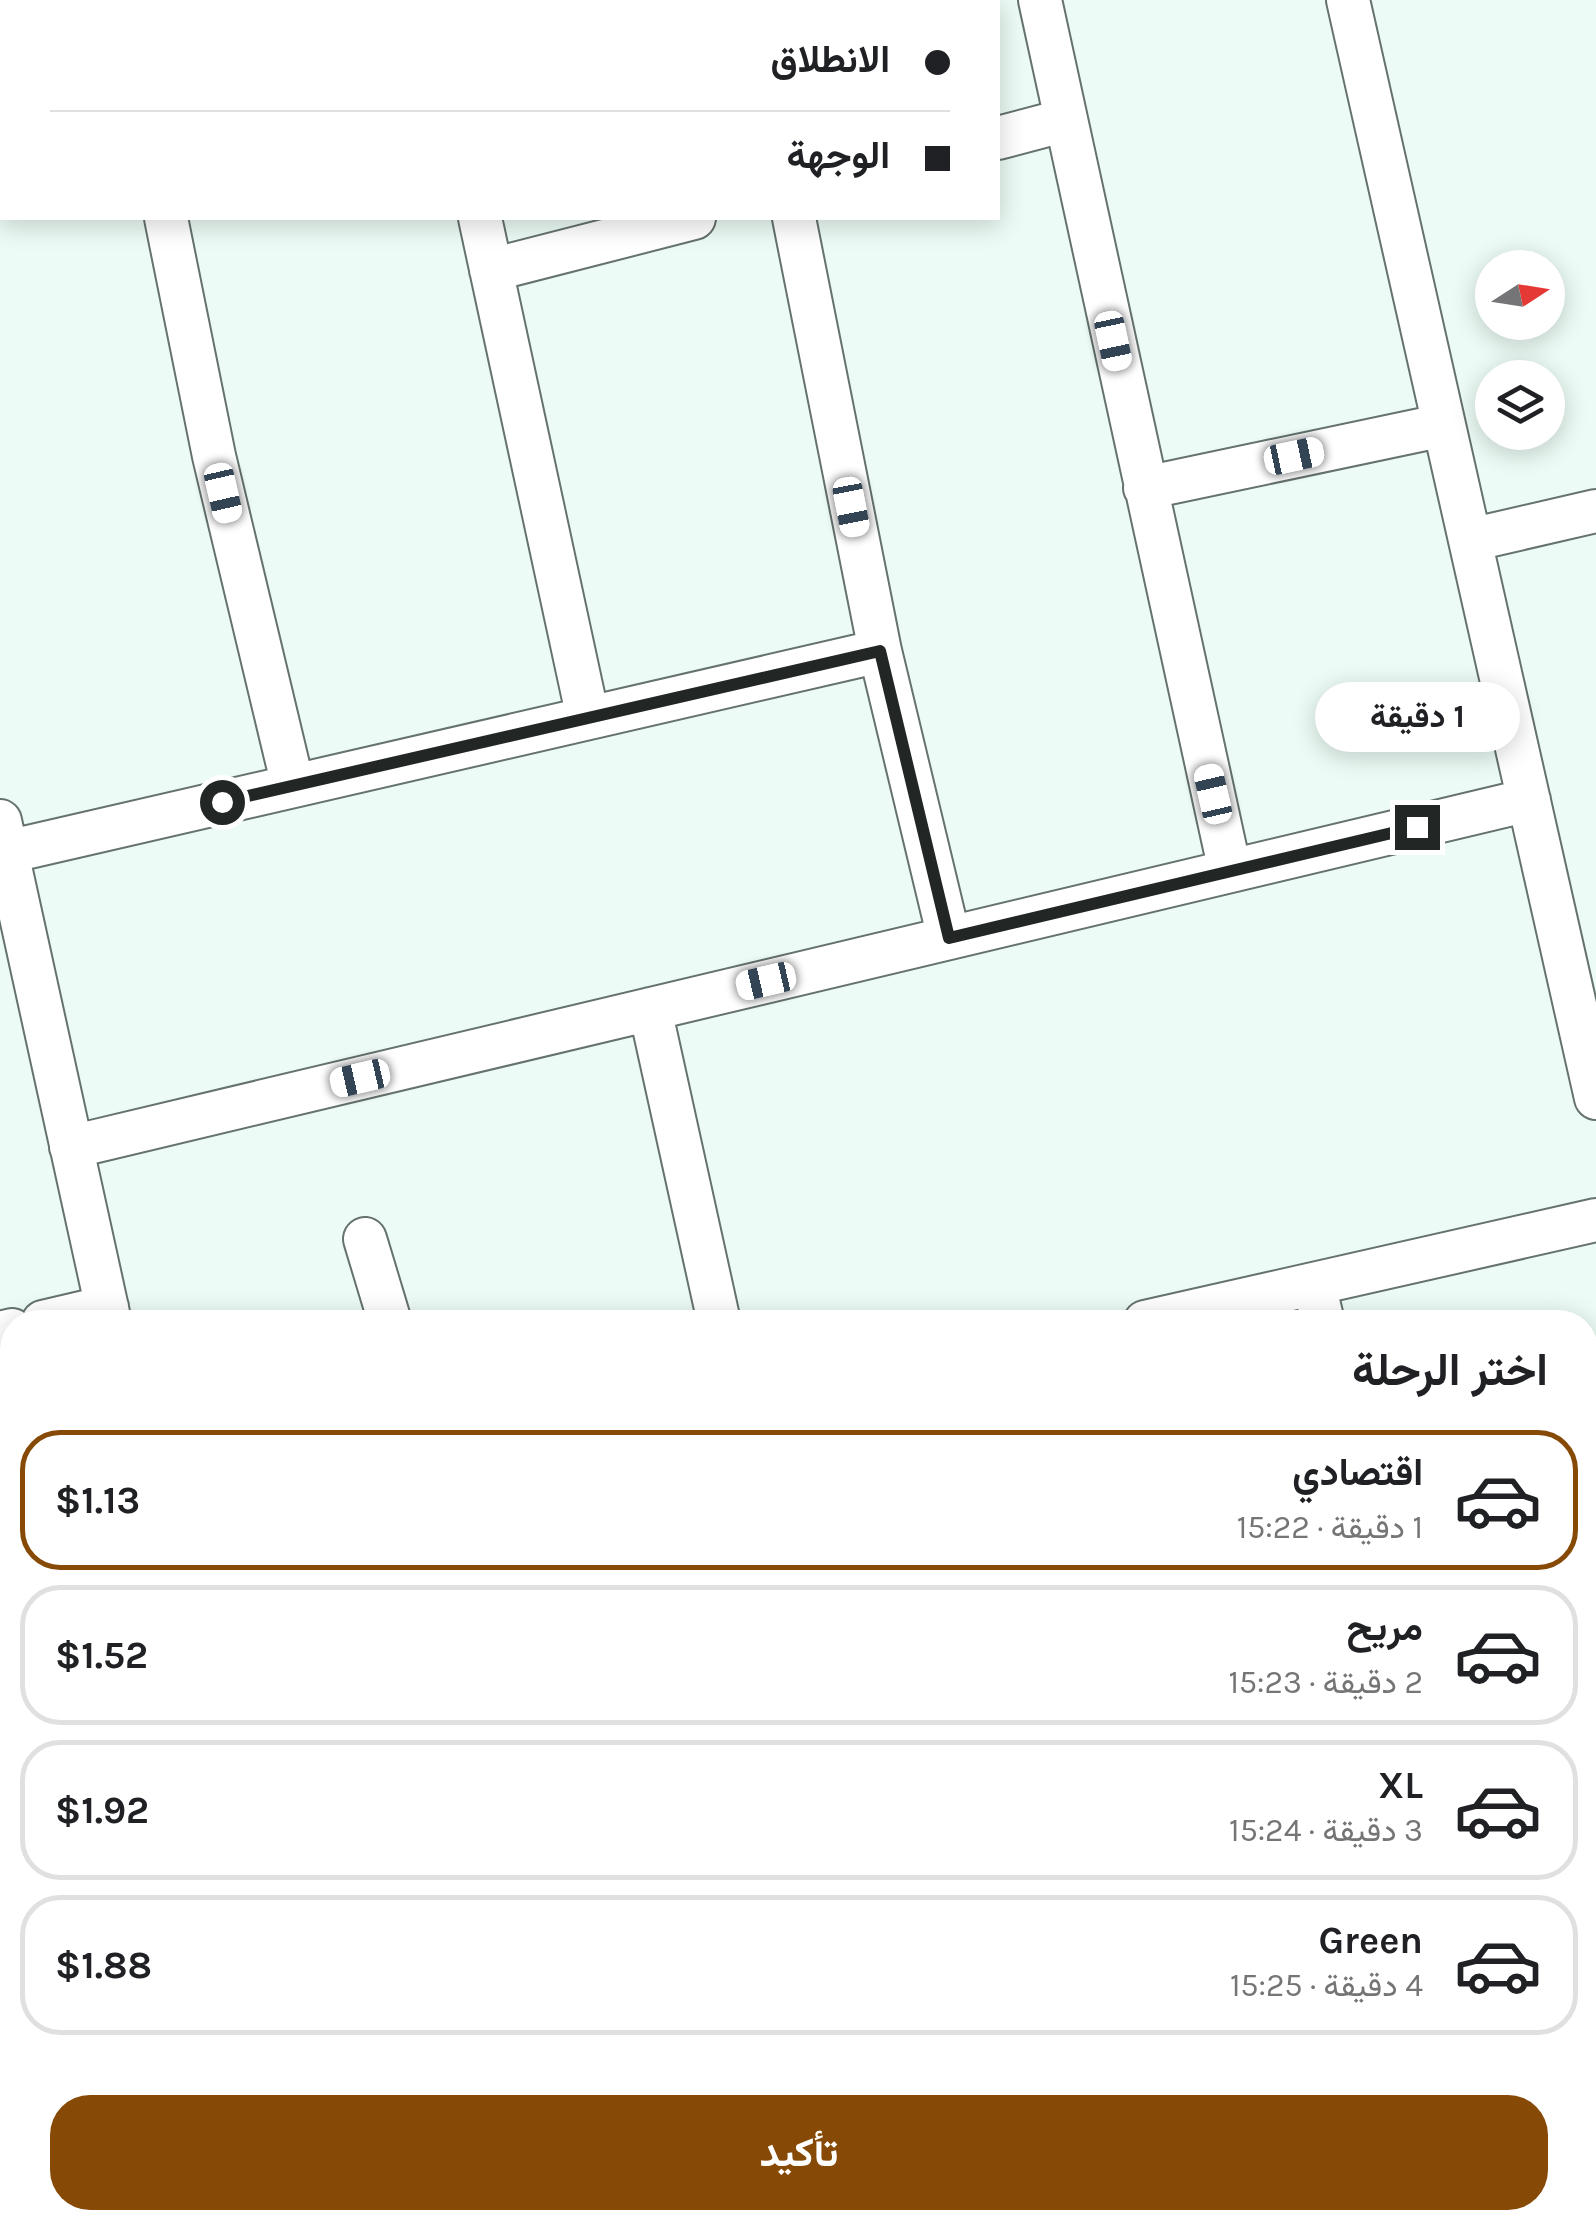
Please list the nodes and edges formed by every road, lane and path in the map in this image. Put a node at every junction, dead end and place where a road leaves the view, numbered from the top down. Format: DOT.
graph roads {
  1 [pos="1040,0"];
  2 [pos="1348,0"];
  3 [pos="1066,120"];
  4 [pos="1000,137"];
  5 [pos="166,220"];
  6 [pos="480,220"];
  7 [pos="686,220"];
  8 [pos="794,220"];
  9 [pos="491,270"];
  10 [pos="1444,424"];
  11 [pos="1145,488"];
  12 [pos="1596,512"];
  13 [pos="1470,540"];
  14 [pos="880,651"];
  15 [pos="588,718"];
  16 [pos="293,786"];
  17 [pos="1529,800"];
  18 [pos="3,837"];
  19 [pos="1230,871"];
  20 [pos="1577,928"];
  21 [pos="949,938"];
  22 [pos="650,1009"];
  23 [pos="1596,1098"];
  24 [pos="72,1146"];
  25 [pos="1596,1220"];
  26 [pos="365,1239"];
  27 [pos="1319,1303"];
  28 [pos="108,1310"];
  29 [pos="386,1310"];
  30 [pos="715,1310"];
  31 [pos="1255,1310"];
  1 -- 3 [label="street"];
  2 -- 10 [label="street"];
  3 -- 4 [label="street"];
  3 -- 11 [label="street"];
  5 -- 16 [label="street"];
  6 -- 9 [label="street"];
  7 -- 9 [label="street"];
  8 -- 14 [label="street"];
  9 -- 15 [label="street"];
  10 -- 11 [label="street"];
  10 -- 13 [label="street"];
  11 -- 19 [label="street"];
  12 -- 13 [label="street"];
  13 -- 17 [label="street"];
  14 -- 15 [label="street"];
  14 -- 21 [label="street"];
  15 -- 16 [label="street"];
  16 -- 18 [label="street"];
  17 -- 19 [label="street"];
  17 -- 20 [label="street"];
  18 -- 24 [label="street"];
  19 -- 21 [label="street"];
  20 -- 23 [label="street"];
  21 -- 22 [label="street"];
  22 -- 24 [label="street"];
  22 -- 30 [label="street"];
  24 -- 28 [label="street"];
  25 -- 27 [label="street"];
  26 -- 29 [label="street"];
  27 -- 31 [label="street"];
}
